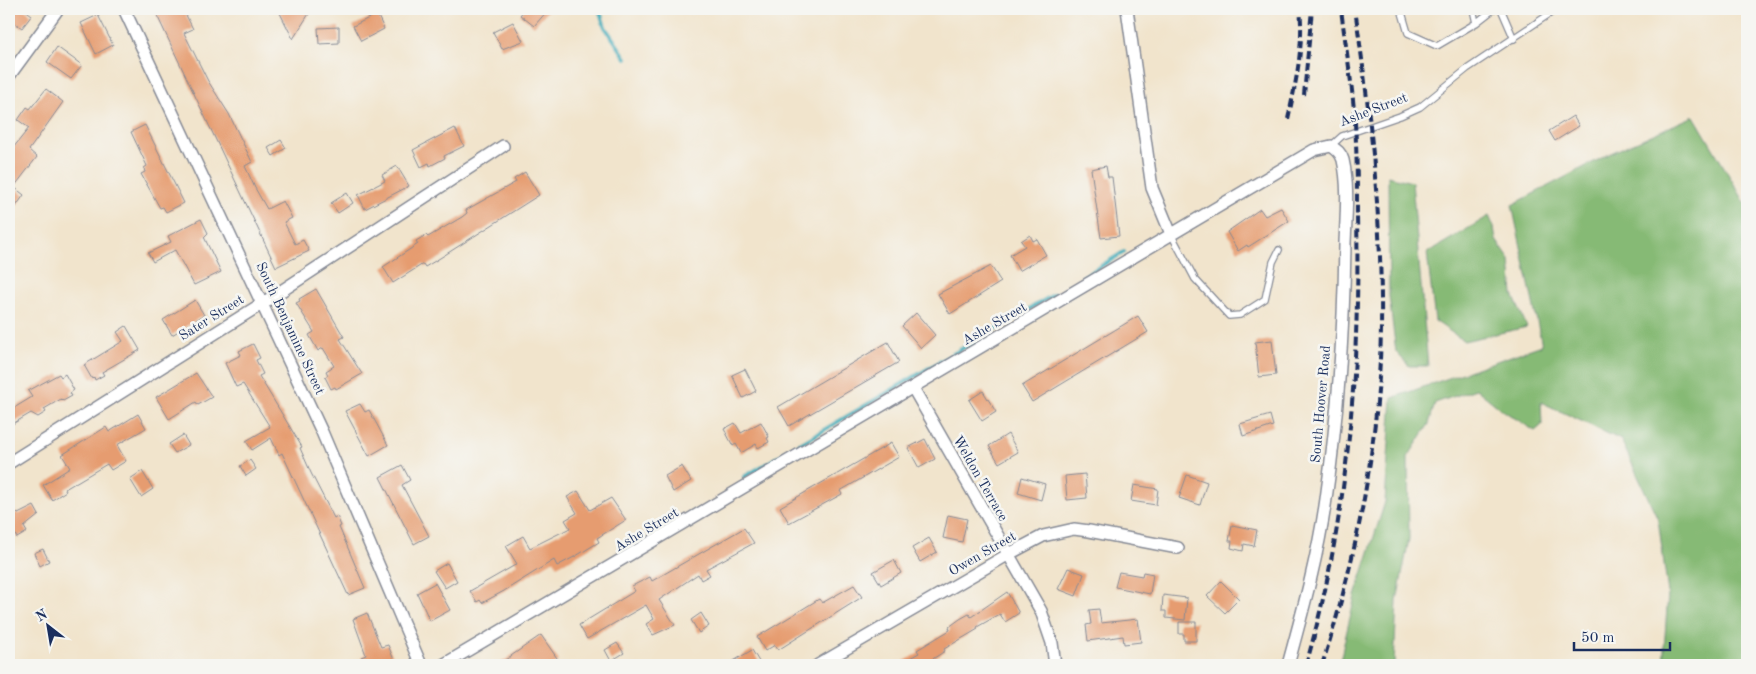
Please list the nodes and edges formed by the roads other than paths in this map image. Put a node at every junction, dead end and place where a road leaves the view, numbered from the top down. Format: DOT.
graph roads {
  1 [pos="58,9"];
  2 [pos="124,9"];
  3 [pos="1127,9"];
  4 [pos="1401,9"];
  5 [pos="1473,9"];
  6 [pos="1494,9"];
  7 [pos="1501,9"];
  8 [pos="1558,9"];
  9 [pos="1476,23"];
  10 [pos="1514,39"];
  11 [pos="9,76"];
  12 [pos="503,146"];
  13 [pos="1331,146"];
  14 [pos="1171,234"];
  15 [pos="1278,250"];
  16 [pos="263,303"];
  17 [pos="913,388"];
  18 [pos="9,463"];
  19 [pos="1178,548"];
  20 [pos="1009,554"];
  21 [pos="421,665"];
  22 [pos="443,665"];
  23 [pos="818,665"];
  24 [pos="1055,665"];
  25 [pos="1288,665"];
  1 -- 11 [label="street"];
  2 -- 16 [label="street, South Benjamine Street"];
  3 -- 14 [label="street"];
  4 -- 9 [label="lane"];
  5 -- 9 [label="lane"];
  6 -- 9 [label="lane"];
  7 -- 10 [label="lane"];
  8 -- 10 [label="lane, Ashe Street"];
  10 -- 13 [label="lane, Ashe Street"];
  12 -- 16 [label="street, Sater Street"];
  13 -- 14 [label="street, Ashe Street"];
  13 -- 25 [label="street, South Hoover Road"];
  14 -- 15 [label="lane"];
  14 -- 17 [label="street, Ashe Street"];
  16 -- 18 [label="street, Sater Street"];
  16 -- 21 [label="street, South Benjamine Street"];
  17 -- 20 [label="street, Weldon Terrace"];
  17 -- 22 [label="street, Ashe Street"];
  19 -- 20 [label="street, Owen Street"];
  20 -- 23 [label="street, Owen Street"];
  20 -- 24 [label="street, Weldon Terrace"];
}
